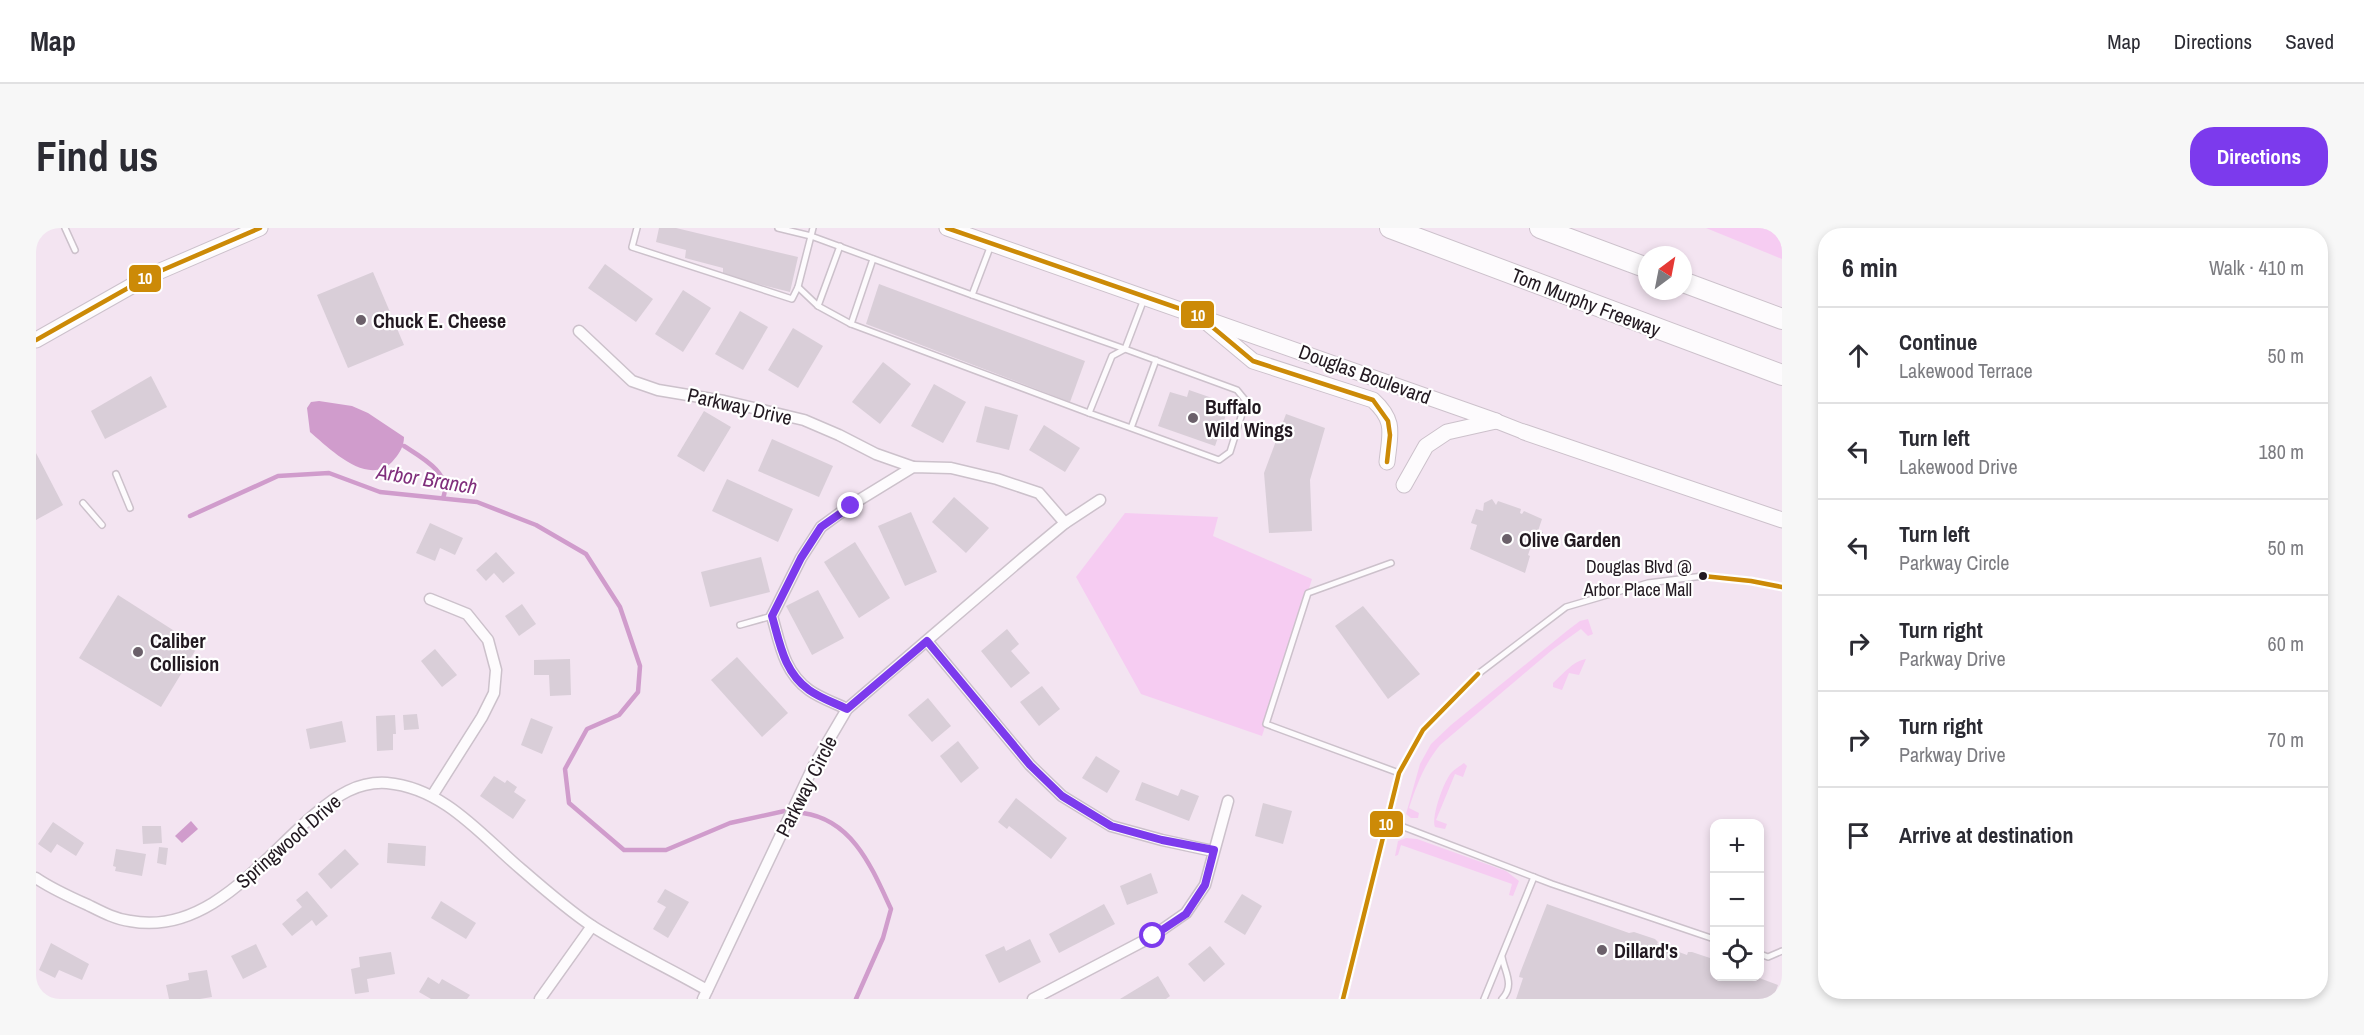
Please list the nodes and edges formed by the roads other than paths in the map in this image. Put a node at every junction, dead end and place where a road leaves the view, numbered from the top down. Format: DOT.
graph roads {
  1 [pos="64,228"];
  2 [pos="260,228"];
  3 [pos="637,228"];
  4 [pos="778,228"];
  5 [pos="813,228"];
  6 [pos="947,228"];
  7 [pos="1390,228"];
  8 [pos="1540,228"];
  9 [pos="811,236"];
  10 [pos="991,243"];
  11 [pos="840,246"];
  12 [pos="75,250"];
  13 [pos="873,259"];
  14 [pos="1638,265"];
  15 [pos="1692,285"];
  16 [pos="798,288"];
  17 [pos="972,296"];
  18 [pos="1144,297"];
  19 [pos="818,306"];
  20 [pos="1198,315"];
  21 [pos="1782,319"];
  22 [pos="851,324"];
  23 [pos="579,331"];
  24 [pos="36,340"];
  25 [pos="1125,349"];
  26 [pos="1156,360"];
  27 [pos="1782,375"];
  28 [pos="1089,413"];
  29 [pos="1496,421"];
  30 [pos="1131,428"];
  31 [pos="1524,432"];
  32 [pos="1387,462"];
  33 [pos="913,467"];
  34 [pos="116,474"];
  35 [pos="1404,485"];
  36 [pos="1100,500"];
  37 [pos="83,503"];
  38 [pos="130,508"];
  39 [pos="1782,520"];
  40 [pos="1065,523"];
  41 [pos="102,525"];
  42 [pos="1391,563"];
  43 [pos="1782,587"];
  44 [pos="430,599"];
  45 [pos="772,616"];
  46 [pos="740,626"];
  47 [pos="927,641"];
  48 [pos="847,709"];
  49 [pos="1399,773"];
  50 [pos="432,796"];
  51 [pos="1228,801"];
  52 [pos="1388,821"];
  53 [pos="1214,850"];
  54 [pos="1534,877"];
  55 [pos="36,878"];
  56 [pos="592,926"];
  57 [pos="1710,938"];
  58 [pos="1782,951"];
  59 [pos="1502,956"];
  60 [pos="1764,956"];
  61 [pos="705,994"];
  62 [pos="540,999"];
  63 [pos="1033,999"];
  64 [pos="1343,999"];
  65 [pos="1484,999"];
  66 [pos="1502,999"];
  1 -- 12 [label="lane"];
  2 -- 24 [label="main road"];
  3 -- 16 [label="lane"];
  4 -- 9 [label="lane"];
  5 -- 9 [label="lane"];
  6 -- 10 [label="main road, Douglas Boulevard"];
  7 -- 27 [label="highway, Tom Murphy Freeway"];
  8 -- 14 [label="highway"];
  9 -- 11 [label="lane"];
  9 -- 16 [label="lane"];
  10 -- 17 [label="lane"];
  10 -- 18 [label="main road, Douglas Boulevard"];
  11 -- 13 [label="lane"];
  11 -- 19 [label="lane"];
  13 -- 17 [label="lane"];
  13 -- 22 [label="lane"];
  15 -- 21 [label="highway"];
  16 -- 19 [label="lane"];
  17 -- 25 [label="lane"];
  18 -- 20 [label="main road, Douglas Boulevard"];
  18 -- 25 [label="lane"];
  19 -- 22 [label="lane"];
  20 -- 29 [label="main road, Douglas Boulevard"];
  20 -- 32 [label="main road"];
  22 -- 28 [label="lane"];
  23 -- 33 [label="street, Parkway Drive"];
  25 -- 26 [label="lane"];
  25 -- 28 [label="lane"];
  26 -- 30 [label="lane"];
  26 -- 30 [label="lane"];
  28 -- 30 [label="lane"];
  29 -- 31 [label="street, Douglas Boulevard"];
  29 -- 35 [label="main road"];
  31 -- 39 [label="main road, Douglas Boulevard"];
  33 -- 40 [label="street, Parkway Drive"];
  33 -- 45 [label="street"];
  34 -- 38 [label="lane"];
  36 -- 40 [label="street, Parkway Circle"];
  37 -- 41 [label="lane"];
  40 -- 47 [label="street, Parkway Circle"];
  42 -- 49 [label="lane"];
  43 -- 49 [label="lane"];
  44 -- 50 [label="street"];
  45 -- 46 [label="lane"];
  45 -- 48 [label="street"];
  47 -- 48 [label="street, Parkway Circle"];
  47 -- 53 [label="street"];
  48 -- 61 [label="street, Parkway Circle"];
  49 -- 52 [label="lane"];
  50 -- 55 [label="street, Springwood Drive"];
  50 -- 56 [label="street, Springwood Drive"];
  51 -- 53 [label="street"];
  52 -- 54 [label="lane"];
  52 -- 64 [label="lane"];
  53 -- 63 [label="street"];
  54 -- 57 [label="lane"];
  54 -- 59 [label="lane"];
  56 -- 61 [label="street, Springwood Drive"];
  56 -- 62 [label="street"];
  58 -- 60 [label="lane"];
  59 -- 65 [label="lane"];
  59 -- 66 [label="lane"];
}
